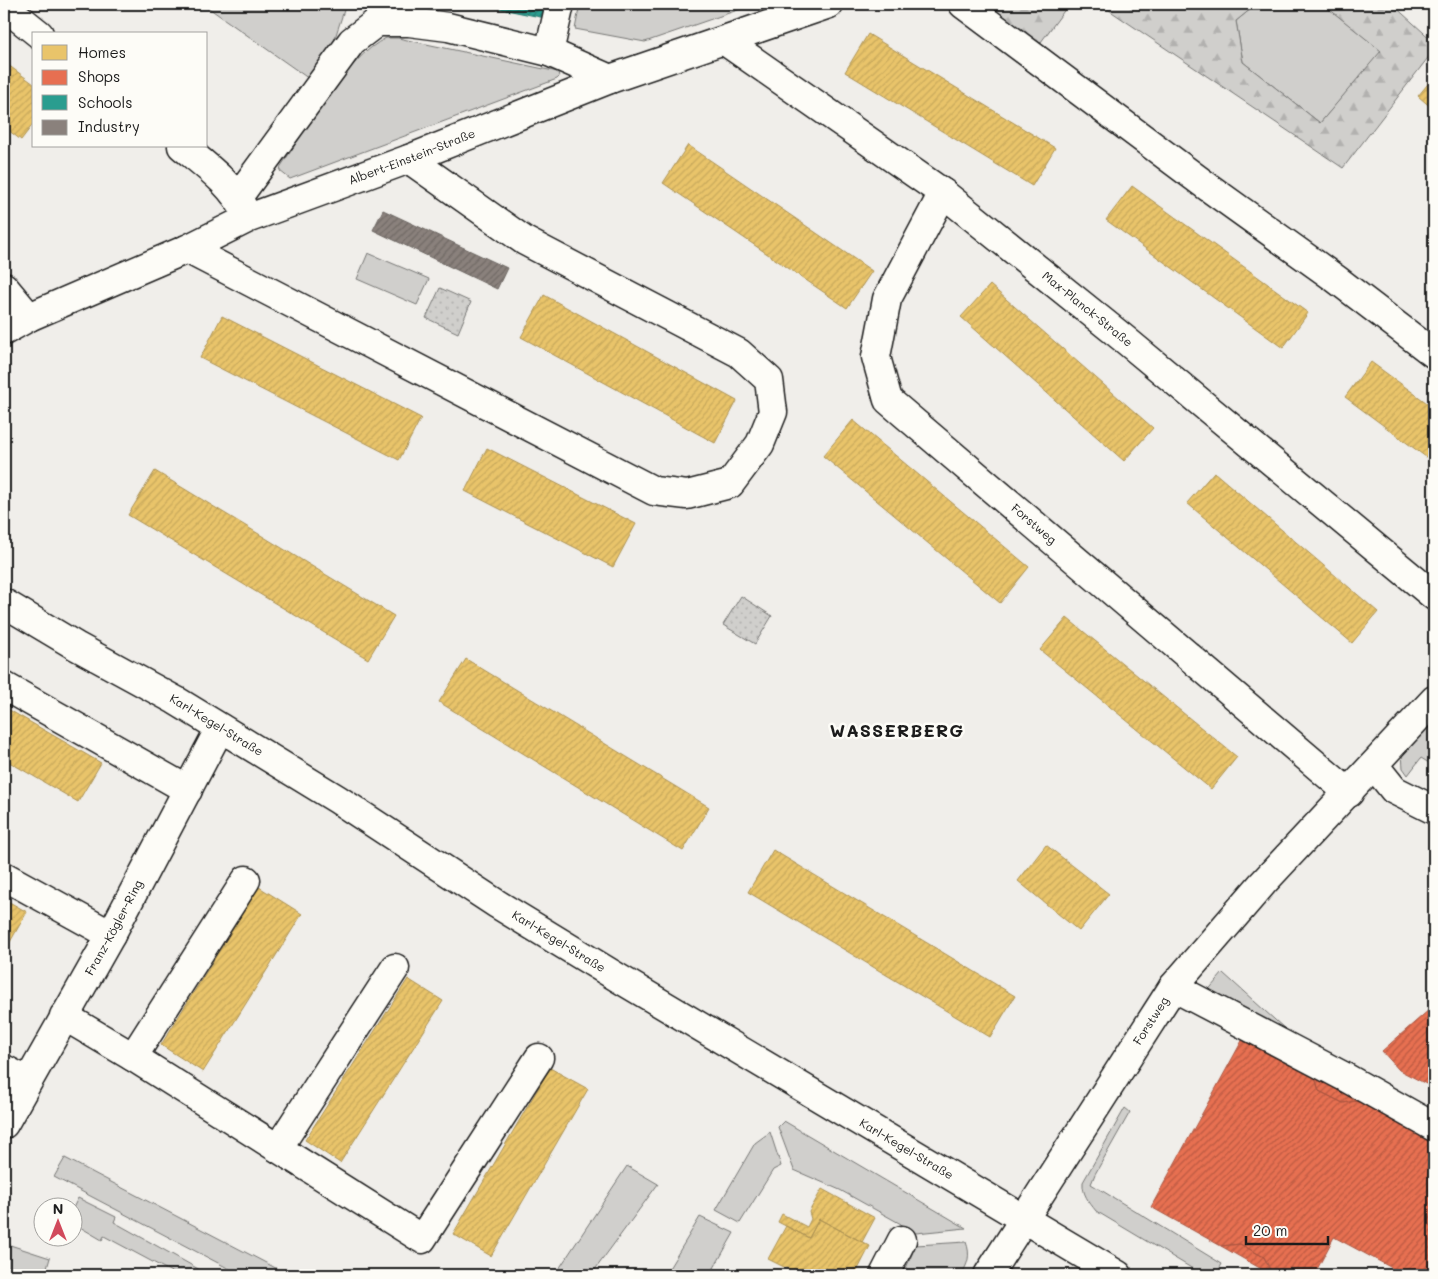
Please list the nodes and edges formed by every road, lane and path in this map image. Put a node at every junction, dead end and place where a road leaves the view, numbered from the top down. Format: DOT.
graph roads {
  1 [pos="560,4"];
  2 [pos="829,4"];
  3 [pos="963,4"];
  4 [pos="4,6"];
  5 [pos="36,32"];
  6 [pos="725,41"];
  7 [pos="549,52"];
  8 [pos="610,78"];
  9 [pos="185,148"];
  10 [pos="409,159"];
  11 [pos="943,193"];
  12 [pos="243,208"];
  13 [pos="187,249"];
  14 [pos="4,288"];
  15 [pos="29,318"];
  16 [pos="4,332"];
  17 [pos="1434,354"];
  18 [pos="1434,596"];
  19 [pos="4,603"];
  20 [pos="4,686"];
  21 [pos="1434,700"];
  22 [pos="220,728"];
  23 [pos="1374,765"];
  24 [pos="188,790"];
  25 [pos="1349,793"];
  26 [pos="1434,810"];
  27 [pos="4,876"];
  28 [pos="246,880"];
  29 [pos="111,935"];
  30 [pos="395,968"];
  31 [pos="1173,987"];
  32 [pos="64,1016"];
  33 [pos="133,1057"];
  34 [pos="539,1058"];
  35 [pos="15,1075"];
  36 [pos="4,1124"];
  37 [pos="1434,1127"];
  38 [pos="278,1148"];
  39 [pos="1023,1218"];
  40 [pos="902,1240"];
  41 [pos="884,1275"];
  42 [pos="988,1275"];
  43 [pos="1118,1275"];
  1 -- 7 [label="street"];
  2 -- 6 [label="street, Albert-Einstein-Straße"];
  3 -- 17 [label="street"];
  4 -- 5 [label="street"];
  6 -- 8 [label="street, Albert-Einstein-Straße"];
  6 -- 11 [label="street, Max-Planck-Straße"];
  7 -- 8 [label="street"];
  7 -- 12 [label="street"];
  8 -- 10 [label="street, Albert-Einstein-Straße"];
  9 -- 12 [label="street"];
  10 -- 12 [label="street, Albert-Einstein-Straße"];
  10 -- 13 [label="street"];
  11 -- 18 [label="street, Max-Planck-Straße"];
  11 -- 25 [label="street, Forstweg"];
  12 -- 13 [label="street, Albert-Einstein-Straße"];
  13 -- 15 [label="street, Albert-Einstein-Straße"];
  14 -- 15 [label="street"];
  15 -- 16 [label="street, Albert-Einstein-Straße"];
  19 -- 22 [label="street, Karl-Kegel-Straße"];
  20 -- 24 [label="street"];
  21 -- 23 [label="street, Forstweg"];
  22 -- 24 [label="street, Franz-Kögler-Ring"];
  22 -- 39 [label="street, Karl-Kegel-Straße"];
  23 -- 25 [label="street, Forstweg"];
  23 -- 26 [label="street"];
  24 -- 29 [label="street, Franz-Kögler-Ring"];
  25 -- 31 [label="street, Forstweg"];
  27 -- 29 [label="street"];
  28 -- 33 [label="street"];
  29 -- 32 [label="street, Franz-Kögler-Ring"];
  30 -- 38 [label="street"];
  31 -- 37 [label="street"];
  31 -- 39 [label="street, Forstweg"];
  32 -- 33 [label="street"];
  32 -- 35 [label="street, Franz-Kögler-Ring"];
  33 -- 38 [label="street"];
  34 -- 38 [label="street"];
  35 -- 36 [label="street, Franz-Kögler-Ring"];
  39 -- 42 [label="street, Forstweg"];
  39 -- 43 [label="street, Karl-Kegel-Straße"];
  40 -- 41 [label="street"];
}
